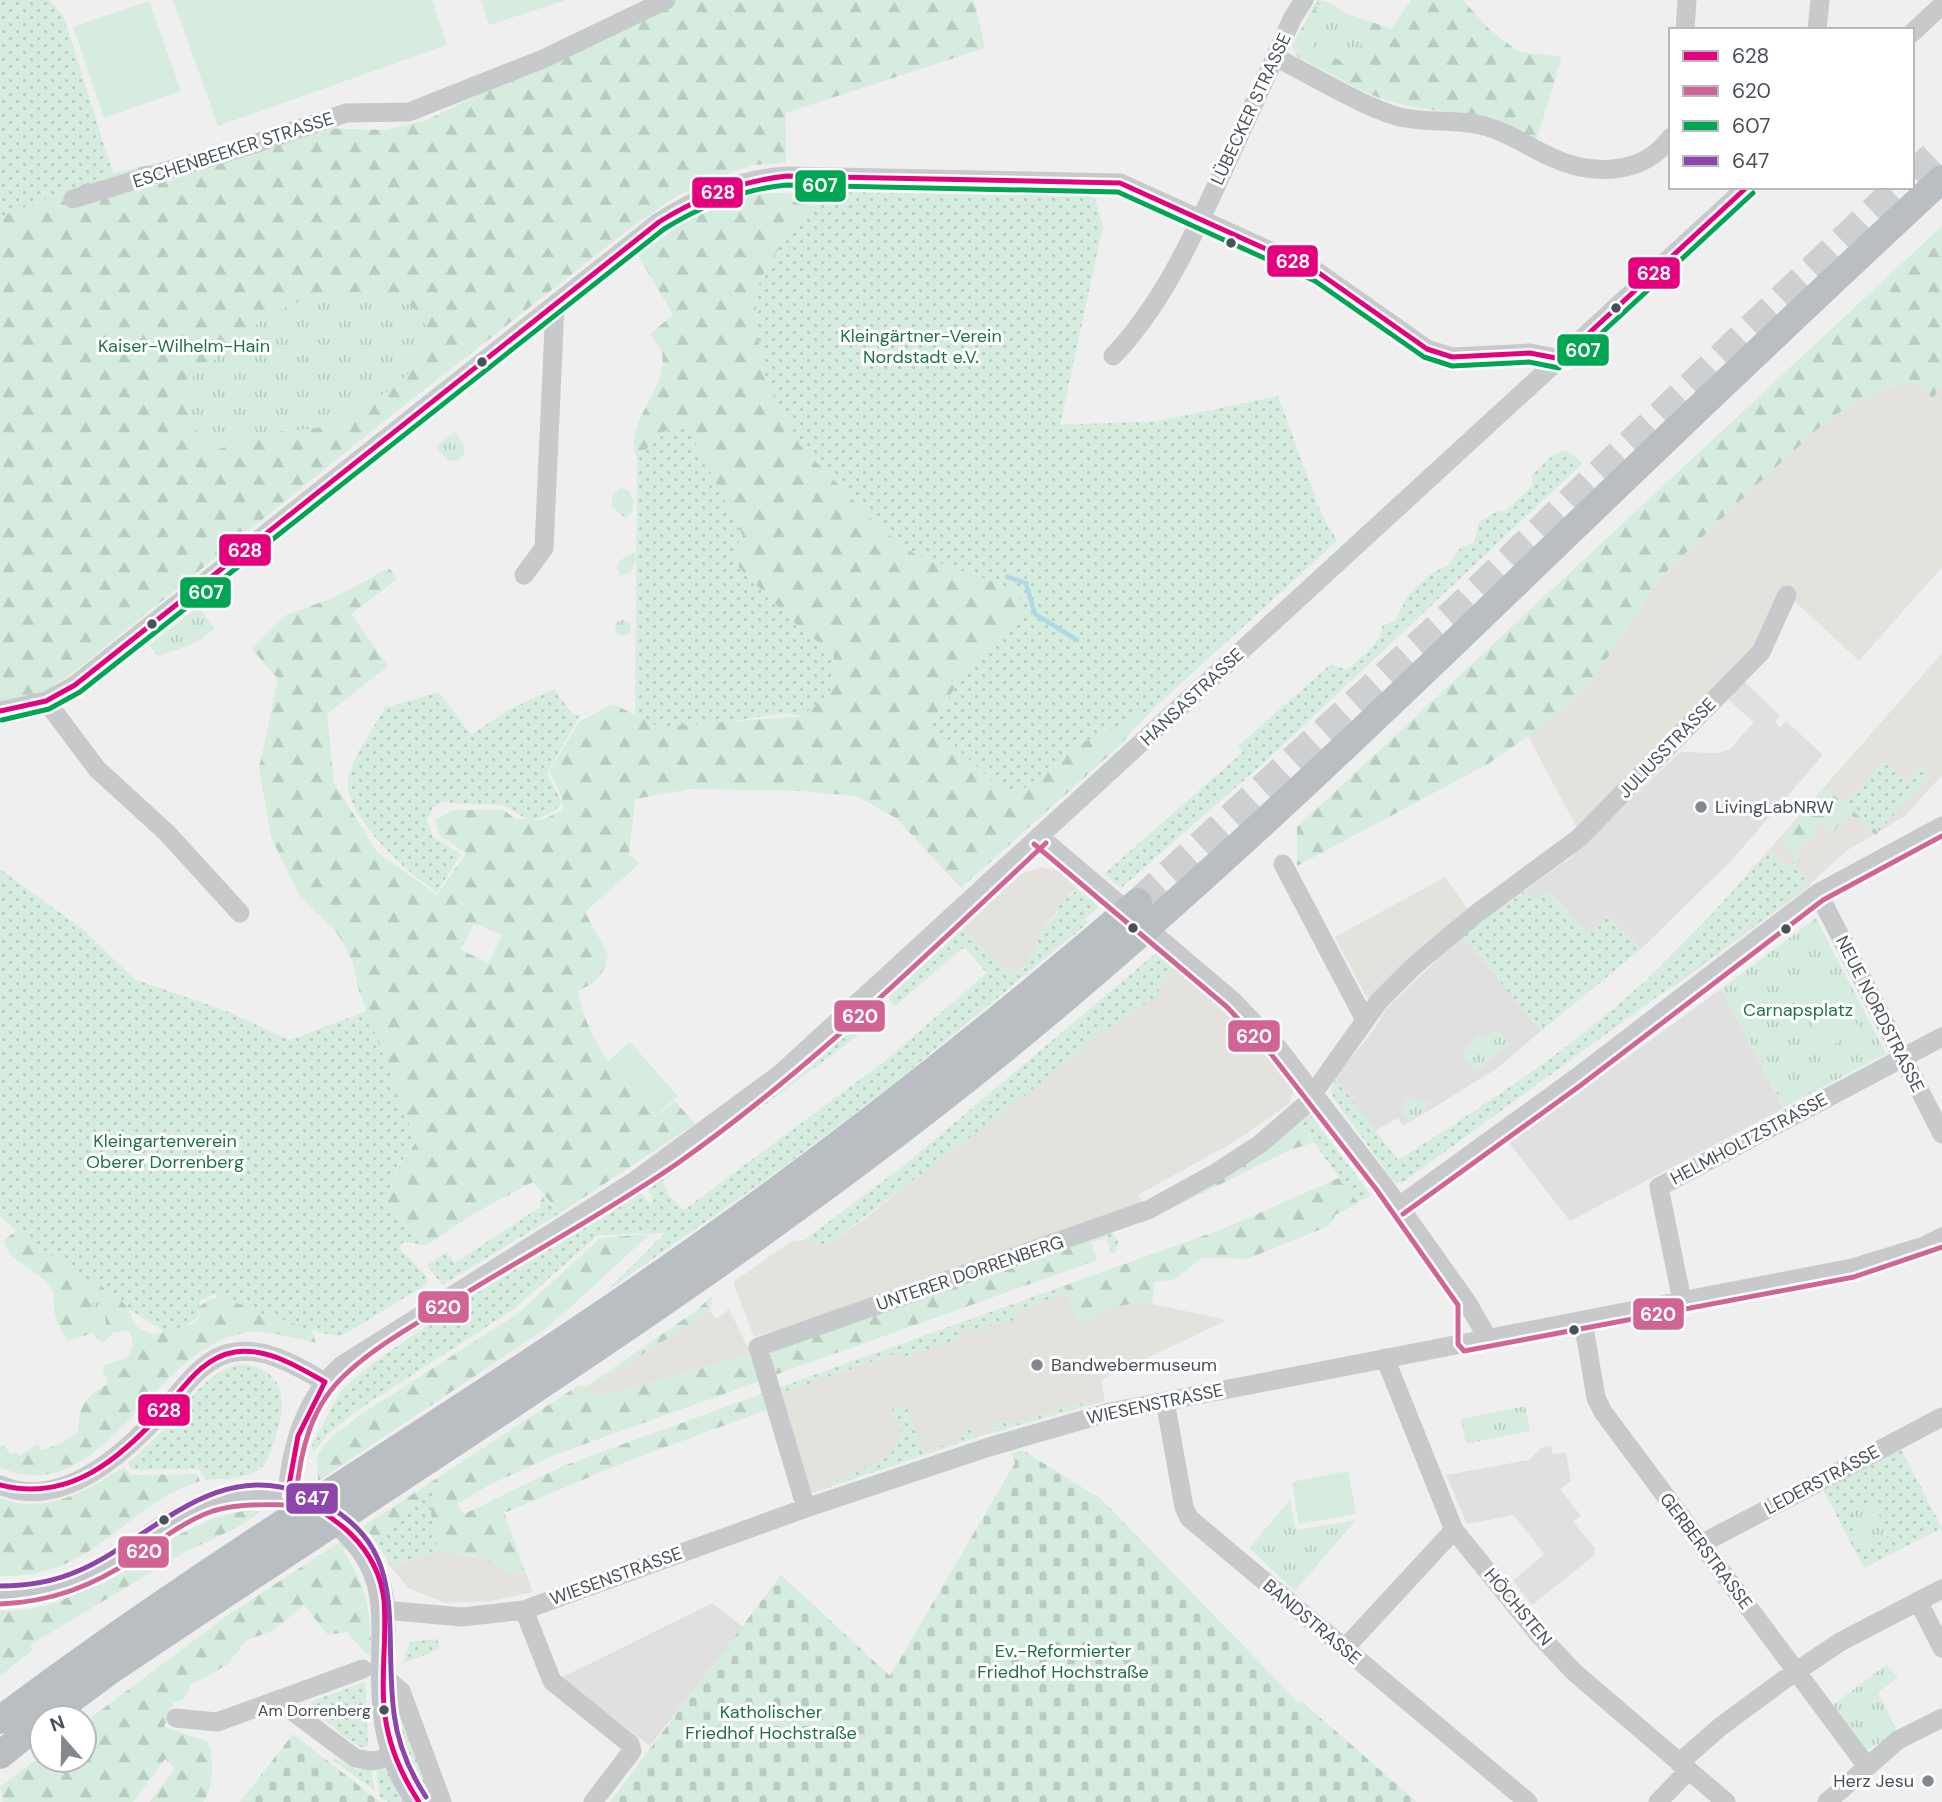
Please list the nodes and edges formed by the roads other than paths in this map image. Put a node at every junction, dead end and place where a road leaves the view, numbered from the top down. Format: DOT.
graph roads {
  1 [pos="666,0"];
  2 [pos="1304,0"];
  3 [pos="1687,0"];
  4 [pos="1820,0"];
  5 [pos="1942,5"];
  6 [pos="1685,28"];
  7 [pos="1817,28"];
  8 [pos="1914,31"];
  9 [pos="1275,57"];
  10 [pos="1669,139"];
  11 [pos="1942,179"];
  12 [pos="1744,189"];
  13 [pos="72,199"];
  14 [pos="1201,219"];
  15 [pos="555,305"];
  16 [pos="1113,356"];
  17 [pos="1561,359"];
  18 [pos="524,575"];
  19 [pos="1787,595"];
  20 [pos="46,701"];
  21 [pos="0,711"];
  22 [pos="1942,826"];
  23 [pos="1040,837"];
  24 [pos="1283,864"];
  25 [pos="1818,893"];
  26 [pos="240,913"];
  27 [pos="1126,929"];
  28 [pos="1365,1020"];
  29 [pos="1942,1037"];
  30 [pos="1903,1058"];
  31 [pos="1312,1092"];
  32 [pos="1942,1134"];
  33 [pos="1398,1208"];
  34 [pos="1942,1237"];
  35 [pos="1682,1301"];
  36 [pos="1467,1302"];
  37 [pos="1583,1321"];
  38 [pos="1489,1339"];
  39 [pos="1467,1343"];
  40 [pos="1385,1358"];
  41 [pos="324,1382"];
  42 [pos="1165,1401"];
  43 [pos="1942,1417"];
  44 [pos="0,1485"];
  45 [pos="287,1496"];
  46 [pos="806,1508"];
  47 [pos="1454,1530"];
  48 [pos="1701,1544"];
  49 [pos="1942,1589"];
  50 [pos="0,1595"];
  51 [pos="1918,1601"];
  52 [pos="384,1610"];
  53 [pos="524,1610"];
  54 [pos="1345,1648"];
  55 [pos="1942,1648"];
  56 [pos="1797,1672"];
  57 [pos="373,1673"];
  58 [pos="277,1700"];
  59 [pos="65,1704"];
  60 [pos="176,1718"];
  61 [pos="1942,1718"];
  62 [pos="0,1720"];
  63 [pos="28,1733"];
  64 [pos="0,1755"];
  65 [pos="393,1758"];
  66 [pos="1866,1765"];
  67 [pos="1684,1767"];
  68 [pos="419,1802"];
  69 [pos="442,1802"];
  70 [pos="593,1802"];
  71 [pos="1528,1802"];
  72 [pos="1658,1802"];
  73 [pos="1726,1802"];
  74 [pos="1827,1802"];
  1 -- 13 [label="street, ESCHENBEEKER STRASSE"];
  2 -- 9 [label="street, LÜBECKER STRASSE"];
  3 -- 6 [label="street"];
  4 -- 7 [label="street"];
  5 -- 8 [label="street"];
  9 -- 10 [label="street"];
  9 -- 14 [label="street, LÜBECKER STRASSE"];
  11 -- 27 [label="highway"];
  12 -- 17 [label="street, HANSASTRASSE"];
  14 -- 15 [label="street"];
  14 -- 16 [label="street, LÜBECKER STRASSE"];
  14 -- 17 [label="street"];
  15 -- 18 [label="street"];
  15 -- 20 [label="street"];
  17 -- 23 [label="street, HANSASTRASSE"];
  19 -- 28 [label="street, JULIUSSTRASSE"];
  20 -- 21 [label="street"];
  20 -- 26 [label="street"];
  22 -- 25 [label="street"];
  23 -- 31 [label="street"];
  23 -- 41 [label="street, HANSASTRASSE"];
  24 -- 28 [label="street"];
  25 -- 30 [label="street, NEUE NORDSTRASSE"];
  25 -- 33 [label="street"];
  27 -- 59 [label="highway"];
  27 -- 62 [label="highway"];
  28 -- 31 [label="street, JULIUSSTRASSE"];
  29 -- 30 [label="street, HELMHOLTZSTRASSE"];
  30 -- 32 [label="street, NEUE NORDSTRASSE"];
  30 -- 35 [label="street, HELMHOLTZSTRASSE"];
  31 -- 33 [label="street"];
  31 -- 46 [label="street, UNTERER DORRENBERG"];
  33 -- 36 [label="street"];
  34 -- 35 [label="street, WIESENSTRASSE"];
  35 -- 37 [label="street, WIESENSTRASSE"];
  36 -- 38 [label="street"];
  36 -- 39 [label="street"];
  37 -- 38 [label="street, WIESENSTRASSE"];
  37 -- 48 [label="street, GERBERSTRASSE"];
  38 -- 39 [label="street, WIESENSTRASSE"];
  39 -- 40 [label="street, WIESENSTRASSE"];
  40 -- 42 [label="street, WIESENSTRASSE"];
  40 -- 47 [label="street, HÖCHSTEN"];
  41 -- 44 [label="street"];
  41 -- 45 [label="street"];
  42 -- 46 [label="street, WIESENSTRASSE"];
  42 -- 54 [label="street, BANDSTRASSE"];
  43 -- 48 [label="street, LEDERSTRASSE"];
  45 -- 50 [label="main road"];
  45 -- 52 [label="main road"];
  46 -- 53 [label="street, WIESENSTRASSE"];
  47 -- 54 [label="street"];
  47 -- 67 [label="street, HÖCHSTEN"];
  48 -- 56 [label="street, GERBERSTRASSE"];
  49 -- 51 [label="street"];
  51 -- 55 [label="street"];
  51 -- 56 [label="street"];
  52 -- 53 [label="street, WIESENSTRASSE"];
  52 -- 57 [label="main road"];
  53 -- 70 [label="street"];
  54 -- 71 [label="street, BANDSTRASSE"];
  56 -- 66 [label="street, GERBERSTRASSE"];
  56 -- 67 [label="street"];
  57 -- 58 [label="street"];
  57 -- 65 [label="main road"];
  57 -- 69 [label="street"];
  58 -- 60 [label="street"];
  58 -- 65 [label="street"];
  61 -- 66 [label="street"];
  63 -- 64 [label="highway"];
  65 -- 68 [label="main road"];
  66 -- 74 [label="street"];
  67 -- 72 [label="street"];
  67 -- 73 [label="street, HÖCHSTEN"];
}
